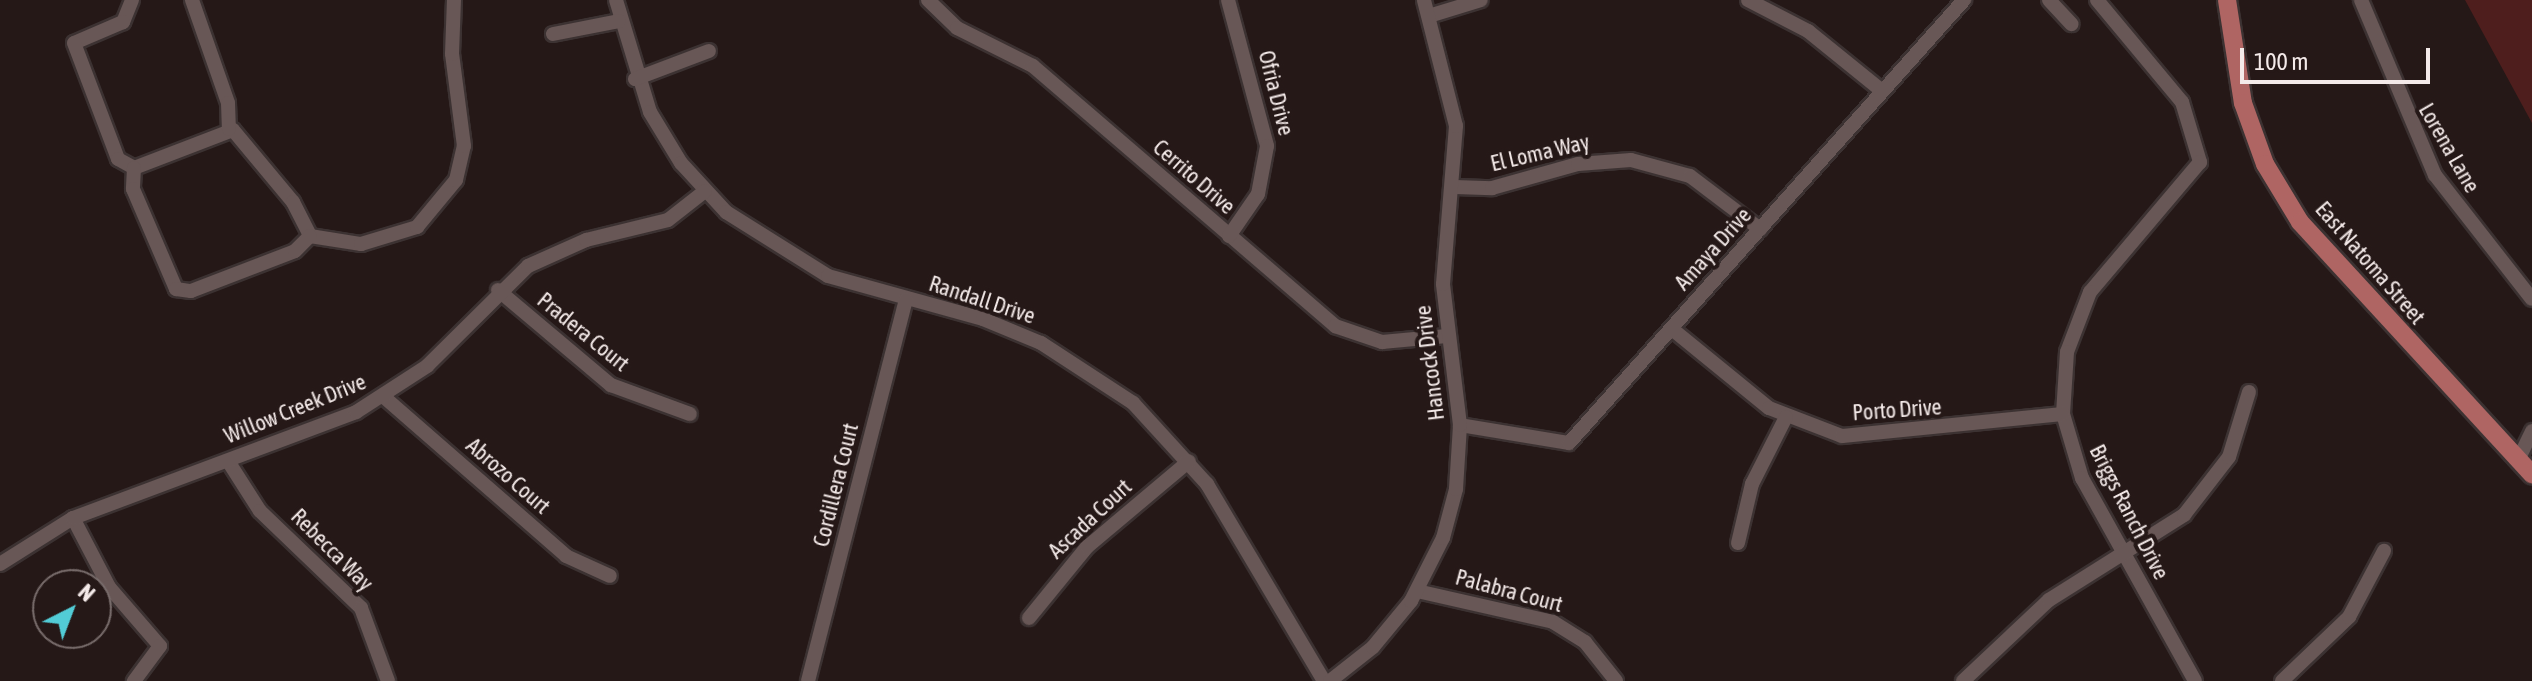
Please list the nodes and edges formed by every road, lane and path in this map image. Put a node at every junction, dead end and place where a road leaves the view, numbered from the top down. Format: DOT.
graph roads {
  1 [pos="132,0"];
  2 [pos="192,0"];
  3 [pos="454,0"];
  4 [pos="616,0"];
  5 [pos="928,0"];
  6 [pos="1228,0"];
  7 [pos="1424,0"];
  8 [pos="1481,0"];
  9 [pos="1748,0"];
  10 [pos="1964,0"];
  11 [pos="2049,0"];
  12 [pos="2097,0"];
  13 [pos="2227,0"];
  14 [pos="2361,0"];
  15 [pos="1429,16"];
  16 [pos="619,21"];
  17 [pos="2071,24"];
  18 [pos="553,34"];
  19 [pos="709,51"];
  20 [pos="635,79"];
  21 [pos="1882,91"];
  22 [pos="229,129"];
  23 [pos="134,168"];
  24 [pos="1455,187"];
  25 [pos="705,191"];
  26 [pos="1760,229"];
  27 [pos="310,236"];
  28 [pos="1229,236"];
  29 [pos="498,290"];
  30 [pos="906,299"];
  31 [pos="2532,299"];
  32 [pos="1672,329"];
  33 [pos="1447,336"];
  34 [pos="2249,392"];
  35 [pos="384,397"];
  36 [pos="690,414"];
  37 [pos="2063,414"];
  38 [pos="1786,417"];
  39 [pos="1460,425"];
  40 [pos="2532,431"];
  41 [pos="2525,456"];
  42 [pos="228,461"];
  43 [pos="1189,461"];
  44 [pos="2532,474"];
  45 [pos="73,518"];
  46 [pos="1738,543"];
  47 [pos="2384,551"];
  48 [pos="2125,554"];
  49 [pos="0,564"];
  50 [pos="610,576"];
  51 [pos="1417,591"];
  52 [pos="1029,618"];
  53 [pos="134,681"];
  54 [pos="388,681"];
  55 [pos="808,681"];
  56 [pos="1327,681"];
  57 [pos="1616,681"];
  58 [pos="1963,681"];
  59 [pos="2195,681"];
  60 [pos="2282,681"];
  1 -- 23 [label="street"];
  2 -- 22 [label="street"];
  3 -- 27 [label="street"];
  4 -- 16 [label="street, Randall Drive"];
  5 -- 28 [label="street, Cerrito Drive"];
  6 -- 28 [label="street, Ofria Drive"];
  7 -- 15 [label="street, Hancock Drive"];
  8 -- 15 [label="street"];
  9 -- 21 [label="street"];
  10 -- 21 [label="street, Amaya Drive"];
  11 -- 17 [label="street"];
  12 -- 37 [label="street, Briggs Ranch Drive"];
  13 -- 41 [label="main road, East Natoma Street"];
  14 -- 31 [label="street, Lorena Lane"];
  15 -- 24 [label="street, Hancock Drive"];
  16 -- 18 [label="street"];
  16 -- 20 [label="street, Randall Drive"];
  19 -- 20 [label="street"];
  20 -- 25 [label="street, Randall Drive"];
  21 -- 26 [label="street, Amaya Drive"];
  22 -- 23 [label="street"];
  22 -- 27 [label="street"];
  23 -- 27 [label="street"];
  24 -- 26 [label="street, El Loma Way"];
  24 -- 33 [label="street, Hancock Drive"];
  25 -- 29 [label="street, Willow Creek Drive"];
  25 -- 30 [label="street, Randall Drive"];
  26 -- 32 [label="street, Amaya Drive"];
  28 -- 33 [label="street, Cerrito Drive"];
  29 -- 35 [label="street, Willow Creek Drive"];
  29 -- 36 [label="street, Pradera Court"];
  30 -- 43 [label="street, Randall Drive"];
  30 -- 55 [label="street, Cordillera Court"];
  32 -- 38 [label="street, Porto Drive"];
  32 -- 39 [label="street, Amaya Drive"];
  33 -- 39 [label="street, Hancock Drive"];
  34 -- 48 [label="street"];
  35 -- 42 [label="street, Willow Creek Drive"];
  35 -- 50 [label="street, Abrozo Court"];
  37 -- 38 [label="street, Porto Drive"];
  37 -- 48 [label="street, Briggs Ranch Drive"];
  38 -- 46 [label="street"];
  39 -- 51 [label="street, Hancock Drive"];
  40 -- 41 [label="street"];
  41 -- 44 [label="main road, East Natoma Street"];
  42 -- 45 [label="street, Willow Creek Drive"];
  42 -- 54 [label="street, Rebecca Way"];
  43 -- 52 [label="street, Ascada Court"];
  43 -- 56 [label="street, Randall Drive"];
  45 -- 49 [label="street, Willow Creek Drive"];
  45 -- 53 [label="street"];
  47 -- 60 [label="street"];
  48 -- 58 [label="street"];
  48 -- 59 [label="street, Briggs Ranch Drive"];
  51 -- 56 [label="street, Hancock Drive"];
  51 -- 57 [label="street, Palabra Court"];
}
